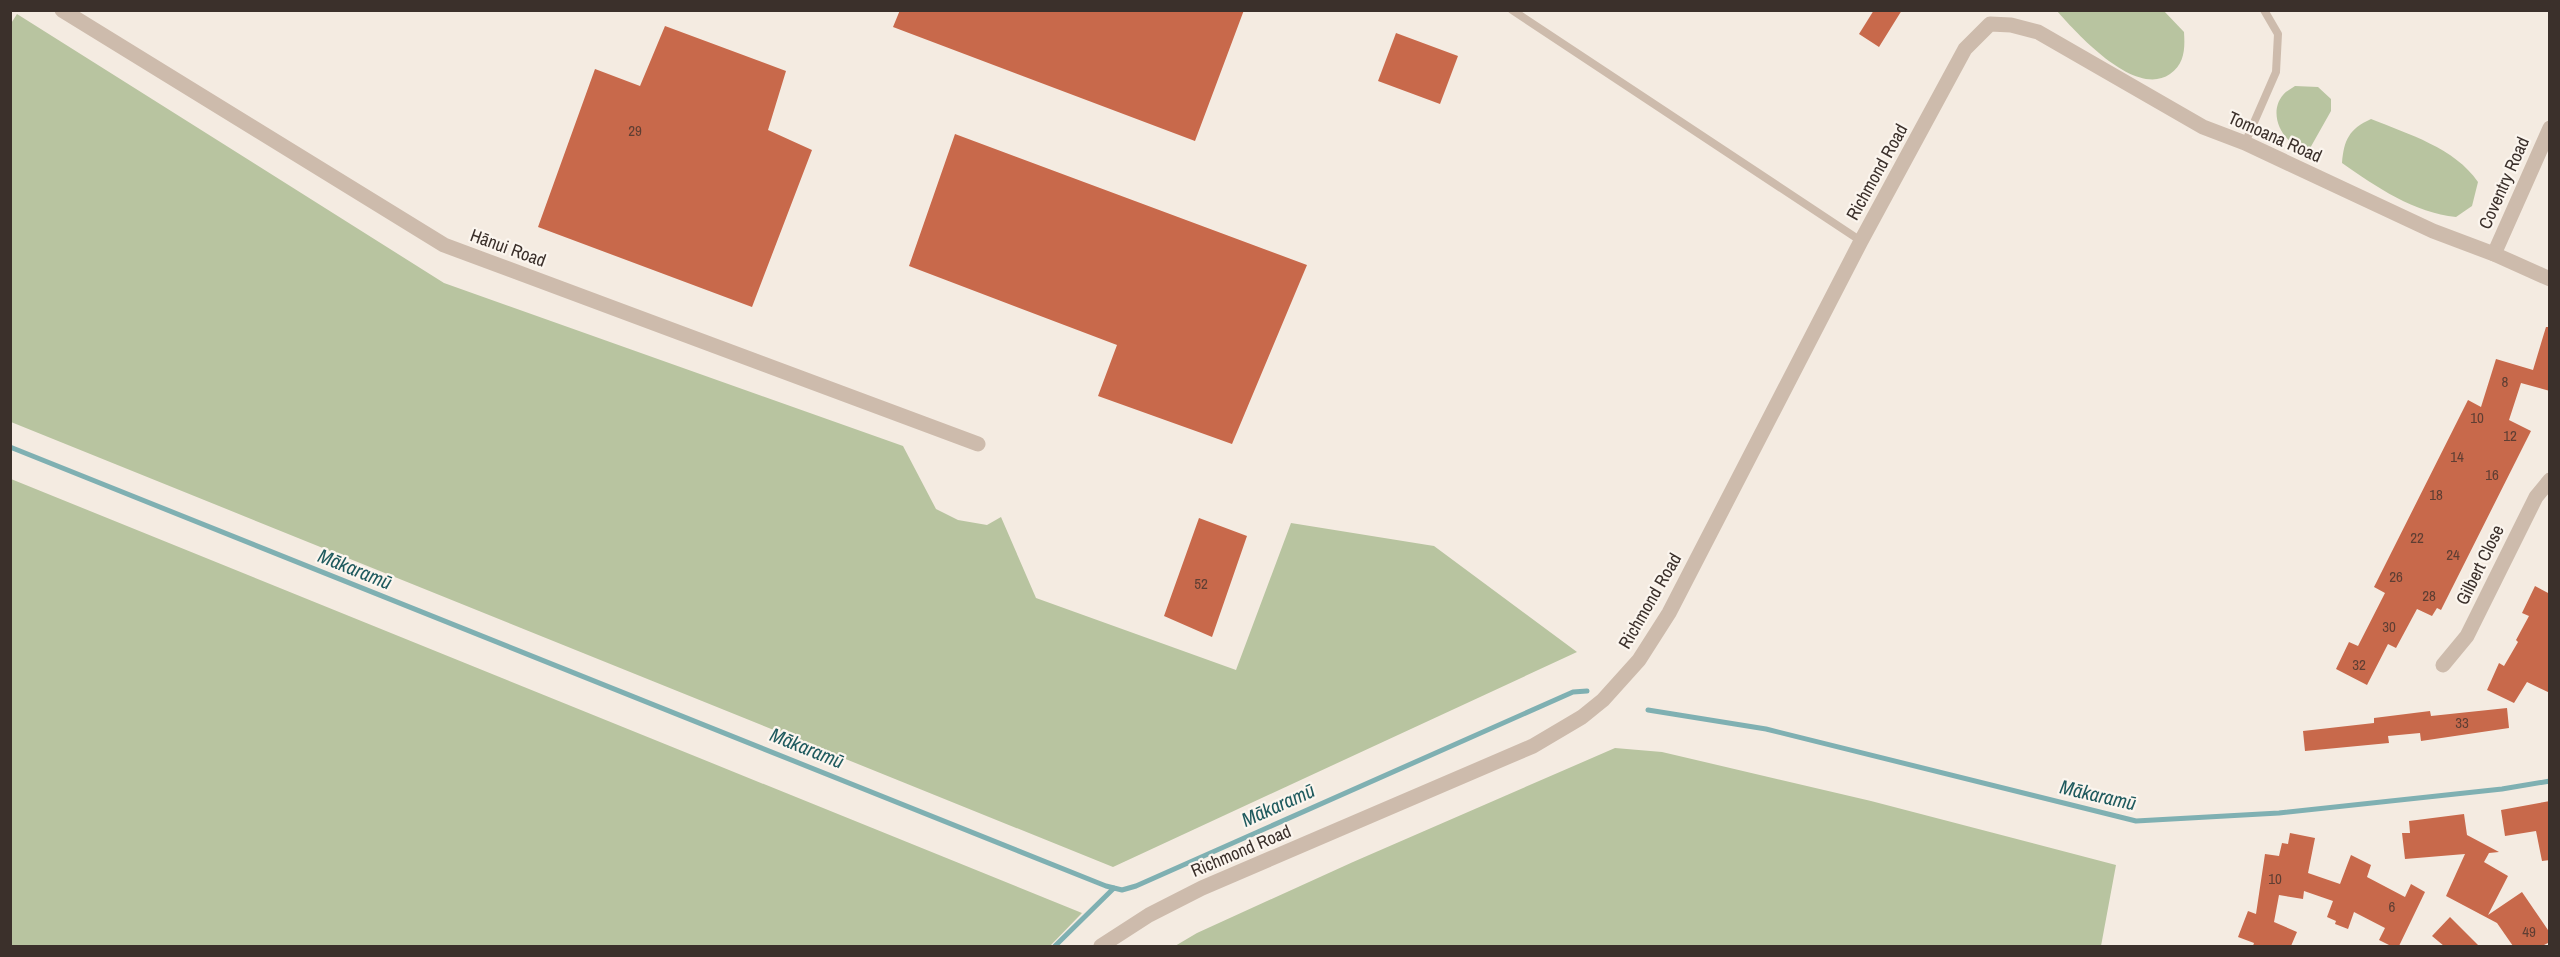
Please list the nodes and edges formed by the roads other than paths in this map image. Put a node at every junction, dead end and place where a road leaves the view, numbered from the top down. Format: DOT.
graph roads {
  1 [pos="62,10"];
  2 [pos="1512,10"];
  3 [pos="2264,10"];
  4 [pos="1990,24"];
  5 [pos="2550,128"];
  6 [pos="2245,143"];
  7 [pos="1861,241"];
  8 [pos="2494,254"];
  9 [pos="2550,279"];
  10 [pos="978,444"];
  11 [pos="2550,480"];
  12 [pos="2443,665"];
  13 [pos="1101,946"];
  1 -- 10 [label="street, Hānui Road"];
  2 -- 7 [label="lane"];
  3 -- 6 [label="lane"];
  4 -- 6 [label="street, Tomoana Road"];
  4 -- 7 [label="street, Richmond Road"];
  5 -- 8 [label="street, Coventry Road"];
  6 -- 8 [label="street, Tomoana Road"];
  7 -- 13 [label="street, Richmond Road"];
  8 -- 9 [label="street, Tomoana Road"];
  11 -- 12 [label="street, Gilbert Close"];
}
